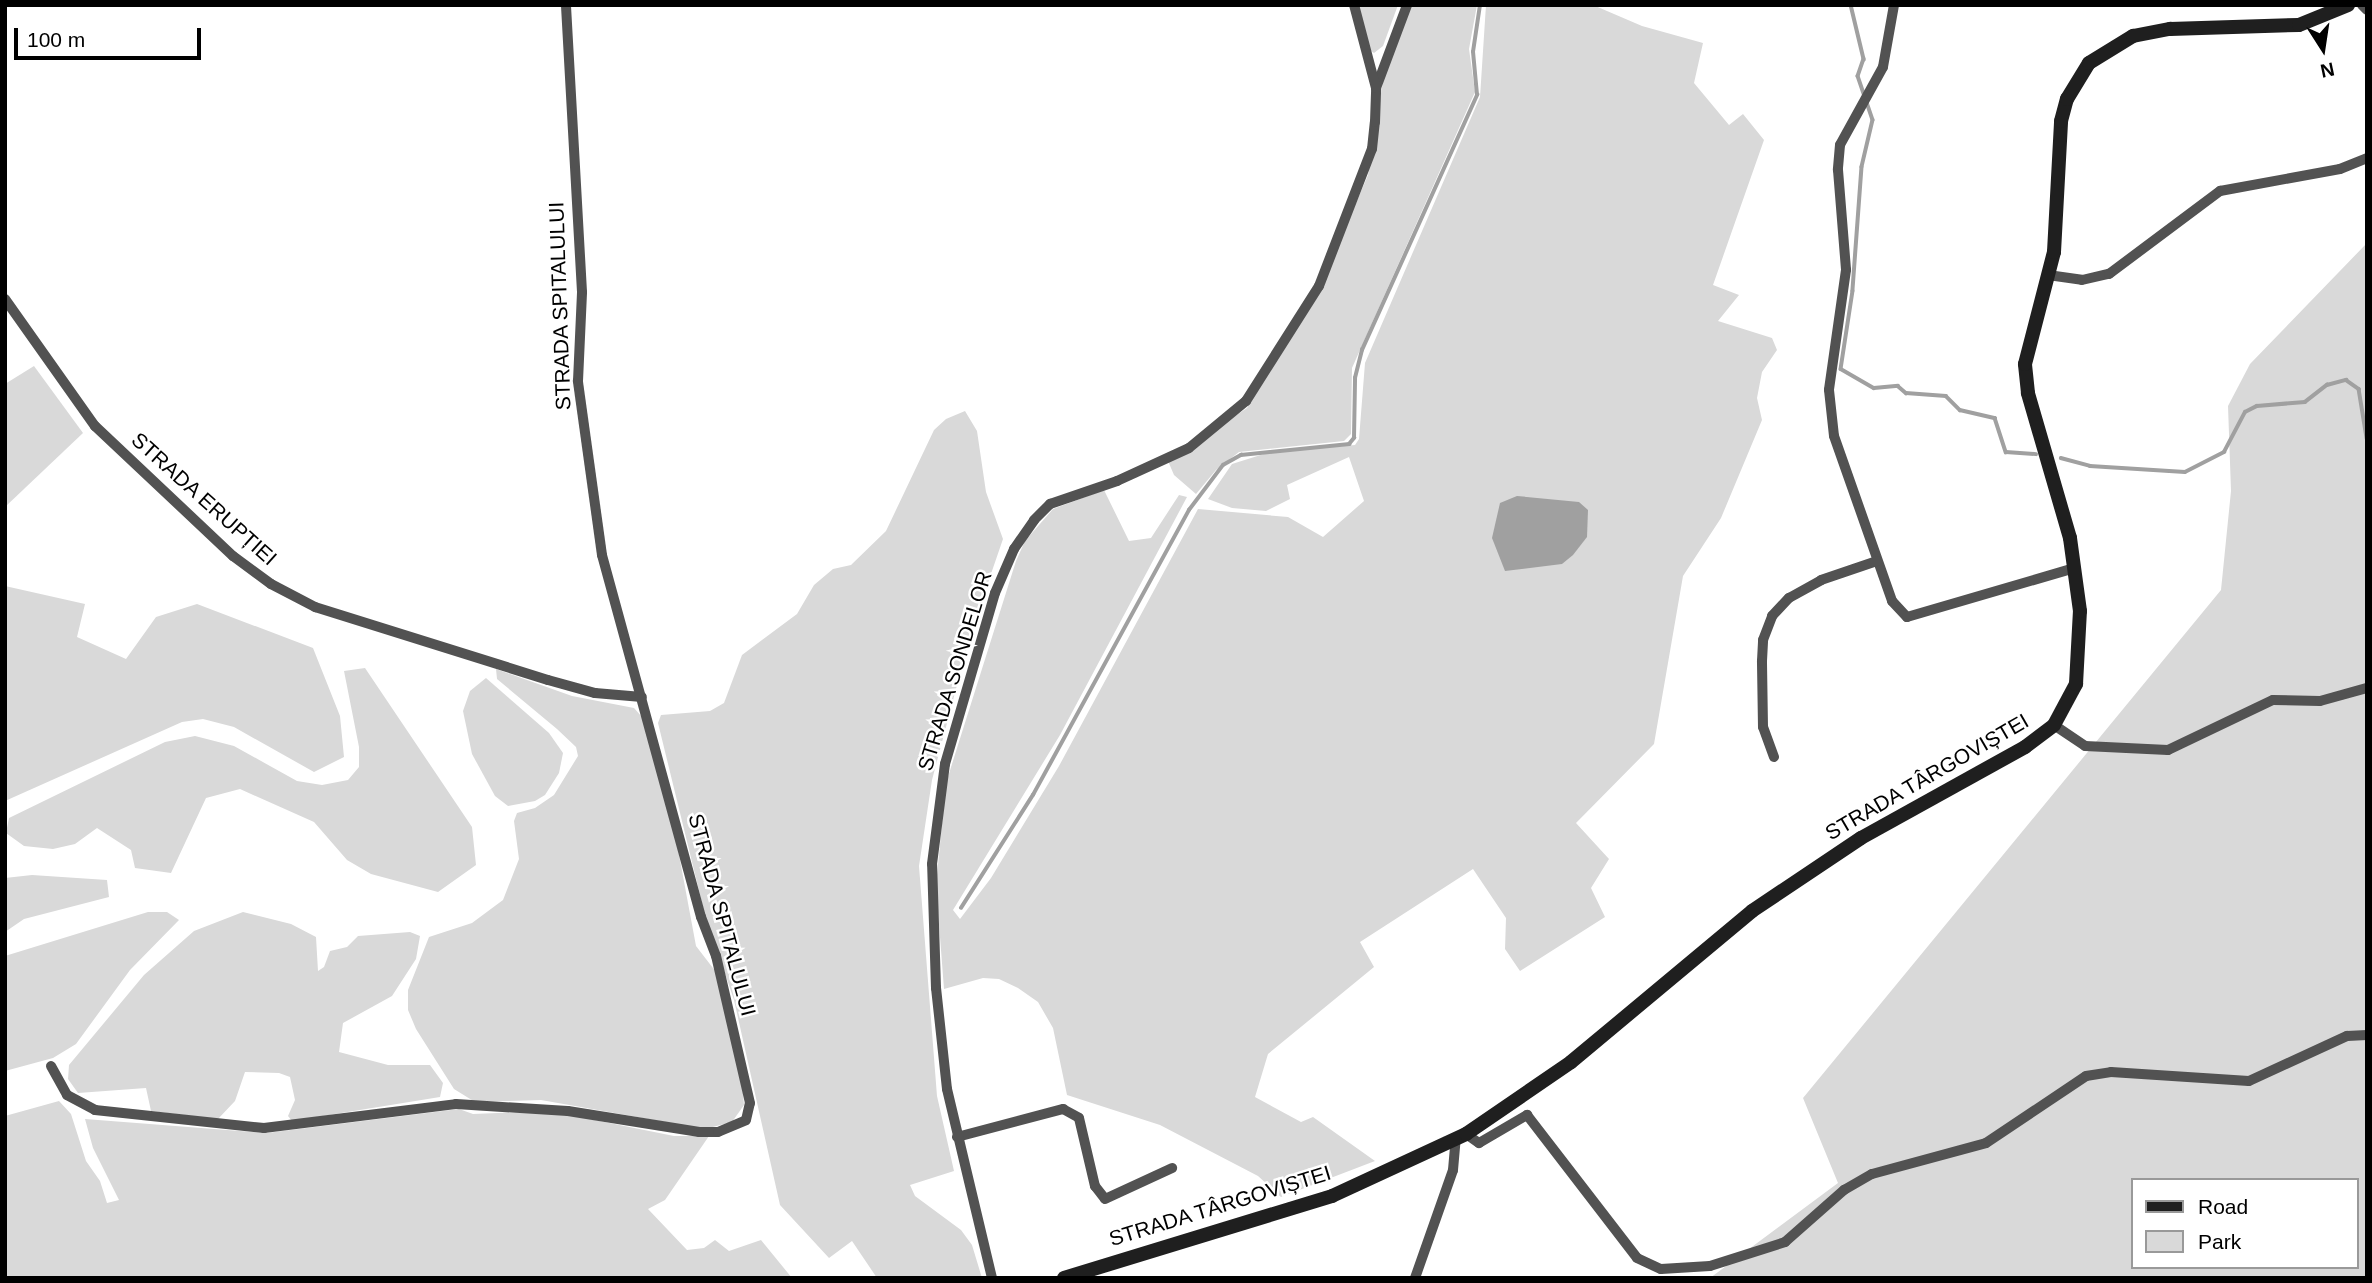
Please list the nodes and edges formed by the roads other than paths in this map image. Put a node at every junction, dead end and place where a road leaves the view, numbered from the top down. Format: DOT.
graph roads {
  1 [pos="566,5"];
  2 [pos="1354,5"];
  3 [pos="1407,5"];
  4 [pos="1894,5"];
  5 [pos="2348,5"];
  6 [pos="2362,5"];
  7 [pos="2367,10"];
  8 [pos="1376,88"];
  9 [pos="2367,158"];
  10 [pos="2049,275"];
  11 [pos="5,299"];
  12 [pos="1877,561"];
  13 [pos="2075,568"];
  14 [pos="2367,688"];
  15 [pos="642,697"];
  16 [pos="2054,725"];
  17 [pos="1774,757"];
  18 [pos="2367,1035"];
  19 [pos="51,1066"];
  20 [pos="1514,1102"];
  21 [pos="1527,1115"];
  22 [pos="1461,1136"];
  23 [pos="957,1137"];
  24 [pos="1172,1168"];
  25 [pos="992,1278"];
  26 [pos="1064,1278"];
  27 [pos="1415,1278"];
  1 -- 15 [label="street, STRADA SPITALULUI"];
  2 -- 8 [label="street, STRADA SONDELOR"];
  3 -- 8 [label="street"];
  4 -- 12 [label="street"];
  5 -- 10 [label="main road, STRADA TÂRGOVIȘTEI"];
  6 -- 7 [label="street"];
  8 -- 23 [label="street, STRADA SONDELOR"];
  9 -- 10 [label="street"];
  10 -- 13 [label="main road, STRADA TÂRGOVIȘTEI"];
  11 -- 15 [label="street, STRADA ERUPȚIEI"];
  12 -- 13 [label="street"];
  12 -- 17 [label="street"];
  13 -- 16 [label="main road, STRADA TÂRGOVIȘTEI"];
  14 -- 16 [label="street"];
  15 -- 19 [label="street, STRADA SPITALULUI"];
  16 -- 20 [label="main road, STRADA TÂRGOVIȘTEI"];
  18 -- 21 [label="street"];
  20 -- 21 [label="street"];
  20 -- 22 [label="main road, STRADA TÂRGOVIȘTEI"];
  21 -- 22 [label="street"];
  22 -- 26 [label="main road, STRADA TÂRGOVIȘTEI"];
  22 -- 27 [label="street"];
  23 -- 24 [label="street"];
  23 -- 25 [label="street, STRADA SONDELOR"];
}
